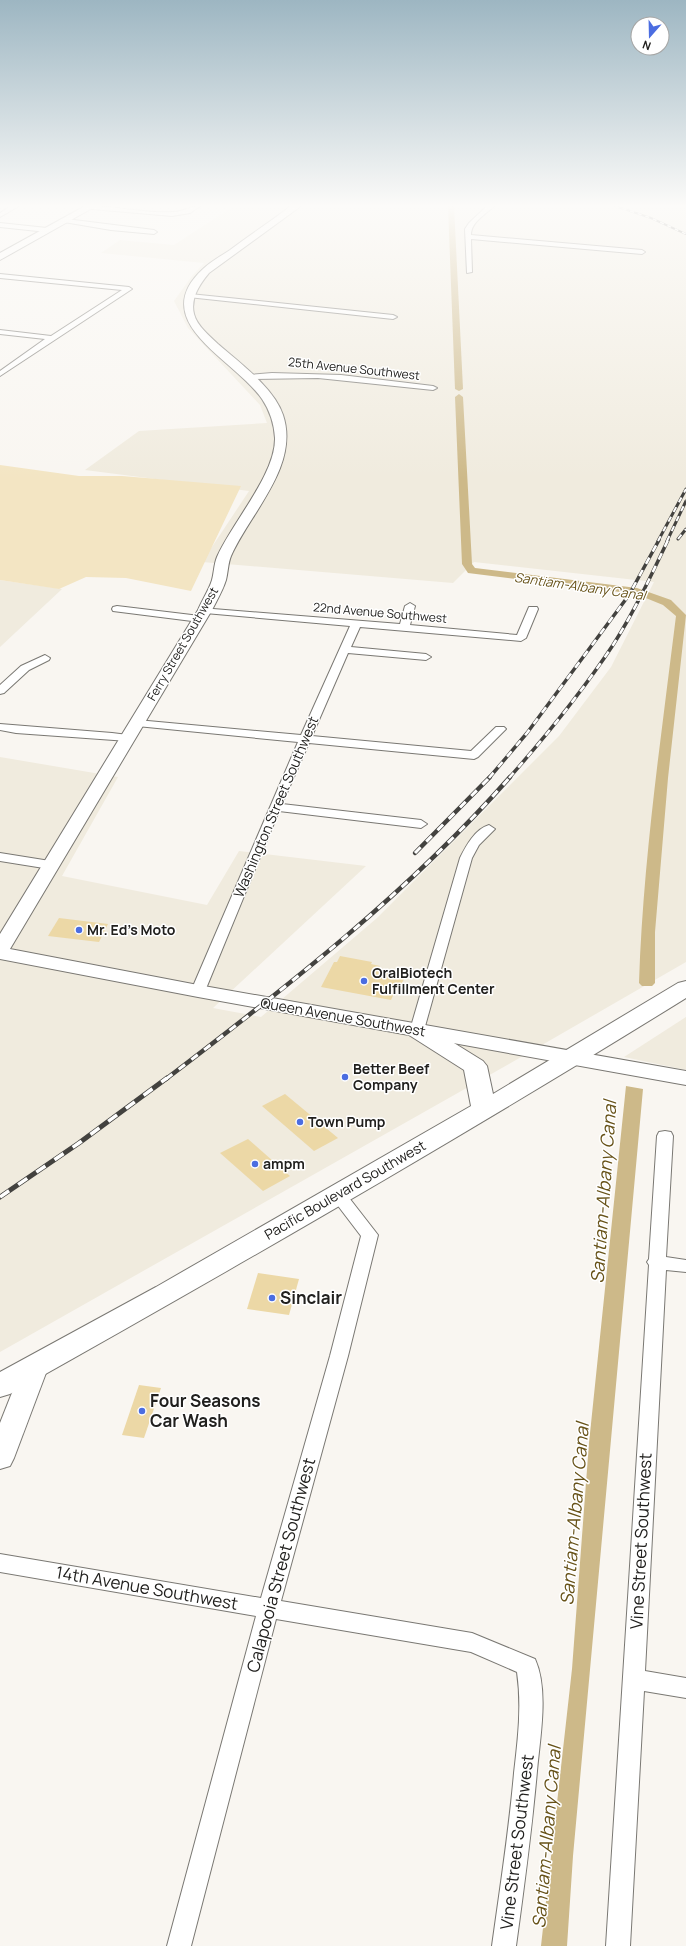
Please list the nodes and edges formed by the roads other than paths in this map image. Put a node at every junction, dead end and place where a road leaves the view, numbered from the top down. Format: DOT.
graph roads {
  1 [pos="190,296"];
  2 [pos="117,297"];
  3 [pos="198,297"];
  4 [pos="393,317"];
  5 [pos="0,332"];
  6 [pos="52,338"];
  7 [pos="0,361"];
  8 [pos="15,363"];
  9 [pos="0,374"];
  10 [pos="249,376"];
  11 [pos="433,388"];
  12 [pos="410,606"];
  13 [pos="117,609"];
  14 [pos="533,609"];
  15 [pos="202,615"];
  16 [pos="356,624"];
  17 [pos="404,628"];
  18 [pos="345,650"];
  19 [pos="426,657"];
  20 [pos="45,658"];
  21 [pos="0,692"];
  22 [pos="137,723"];
  23 [pos="0,727"];
  24 [pos="500,729"];
  25 [pos="128,738"];
  26 [pos="305,739"];
  27 [pos="275,807"];
  28 [pos="421,824"];
  29 [pos="489,829"];
  30 [pos="0,858"];
  31 [pos="50,865"];
  32 [pos="0,950"];
  33 [pos="0,953"];
  34 [pos="686,988"];
  35 [pos="198,991"];
  36 [pos="417,1030"];
  37 [pos="574,1057"];
  38 [pos="686,1078"];
  39 [pos="484,1109"];
  40 [pos="665,1136"];
  41 [pos="337,1194"];
  42 [pos="656,1262"];
  43 [pos="686,1266"];
  44 [pos="36,1365"];
  45 [pos="0,1386"];
  46 [pos="0,1458"];
  47 [pos="0,1563"];
  48 [pos="268,1609"];
  49 [pos="527,1666"];
  50 [pos="634,1679"];
  51 [pos="686,1688"];
  52 [pos="179,1946"];
  53 [pos="504,1946"];
  54 [pos="618,1946"];
  1 -- 10 [label="street, Ferry Street Southwest"];
  2 -- 6 [label="street"];
  3 -- 4 [label="street"];
  5 -- 6 [label="street"];
  6 -- 8 [label="street"];
  7 -- 8 [label="street"];
  8 -- 9 [label="street"];
  10 -- 11 [label="street, 25th Avenue Southwest"];
  10 -- 15 [label="street, Ferry Street Southwest"];
  12 -- 17 [label="street"];
  13 -- 15 [label="street, 22nd Avenue Southwest"];
  14 -- 17 [label="street, 22nd Avenue Southwest"];
  15 -- 16 [label="street, 22nd Avenue Southwest"];
  15 -- 22 [label="street, Ferry Street Southwest"];
  16 -- 17 [label="street, 22nd Avenue Southwest"];
  16 -- 18 [label="street, Washington Street Southwest"];
  18 -- 19 [label="street"];
  18 -- 26 [label="street, Washington Street Southwest"];
  20 -- 21 [label="street"];
  22 -- 25 [label="street, Ferry Street Southwest"];
  22 -- 26 [label="street"];
  23 -- 25 [label="street"];
  24 -- 26 [label="street"];
  25 -- 31 [label="street, Ferry Street Southwest"];
  26 -- 27 [label="street, Washington Street Southwest"];
  27 -- 28 [label="street"];
  27 -- 35 [label="street, Washington Street Southwest"];
  29 -- 36 [label="street"];
  30 -- 31 [label="street"];
  31 -- 32 [label="street, Ferry Street Southwest"];
  33 -- 35 [label="street, Queen Avenue Southwest"];
  34 -- 37 [label="main road, Pacific Boulevard Southwest"];
  35 -- 36 [label="street, Queen Avenue Southwest"];
  36 -- 37 [label="street, Queen Avenue Southwest"];
  36 -- 39 [label="main road"];
  37 -- 38 [label="street, Queen Avenue Southwest"];
  37 -- 39 [label="main road, Pacific Boulevard Southwest"];
  39 -- 41 [label="main road, Pacific Boulevard Southwest"];
  40 -- 42 [label="street, Vine Street Southwest"];
  41 -- 44 [label="main road, Pacific Boulevard Southwest"];
  41 -- 48 [label="street, Calapooia Street Southwest"];
  42 -- 43 [label="street"];
  42 -- 50 [label="street, Vine Street Southwest"];
  44 -- 45 [label="main road, Pacific Boulevard Southwest"];
  44 -- 46 [label="street"];
  47 -- 48 [label="street, 14th Avenue Southwest"];
  48 -- 49 [label="street, 14th Avenue Southwest"];
  48 -- 52 [label="street, Calapooia Street Southwest"];
  49 -- 53 [label="street, Vine Street Southwest"];
  50 -- 51 [label="street"];
  50 -- 54 [label="street, Vine Street Southwest"];
}
